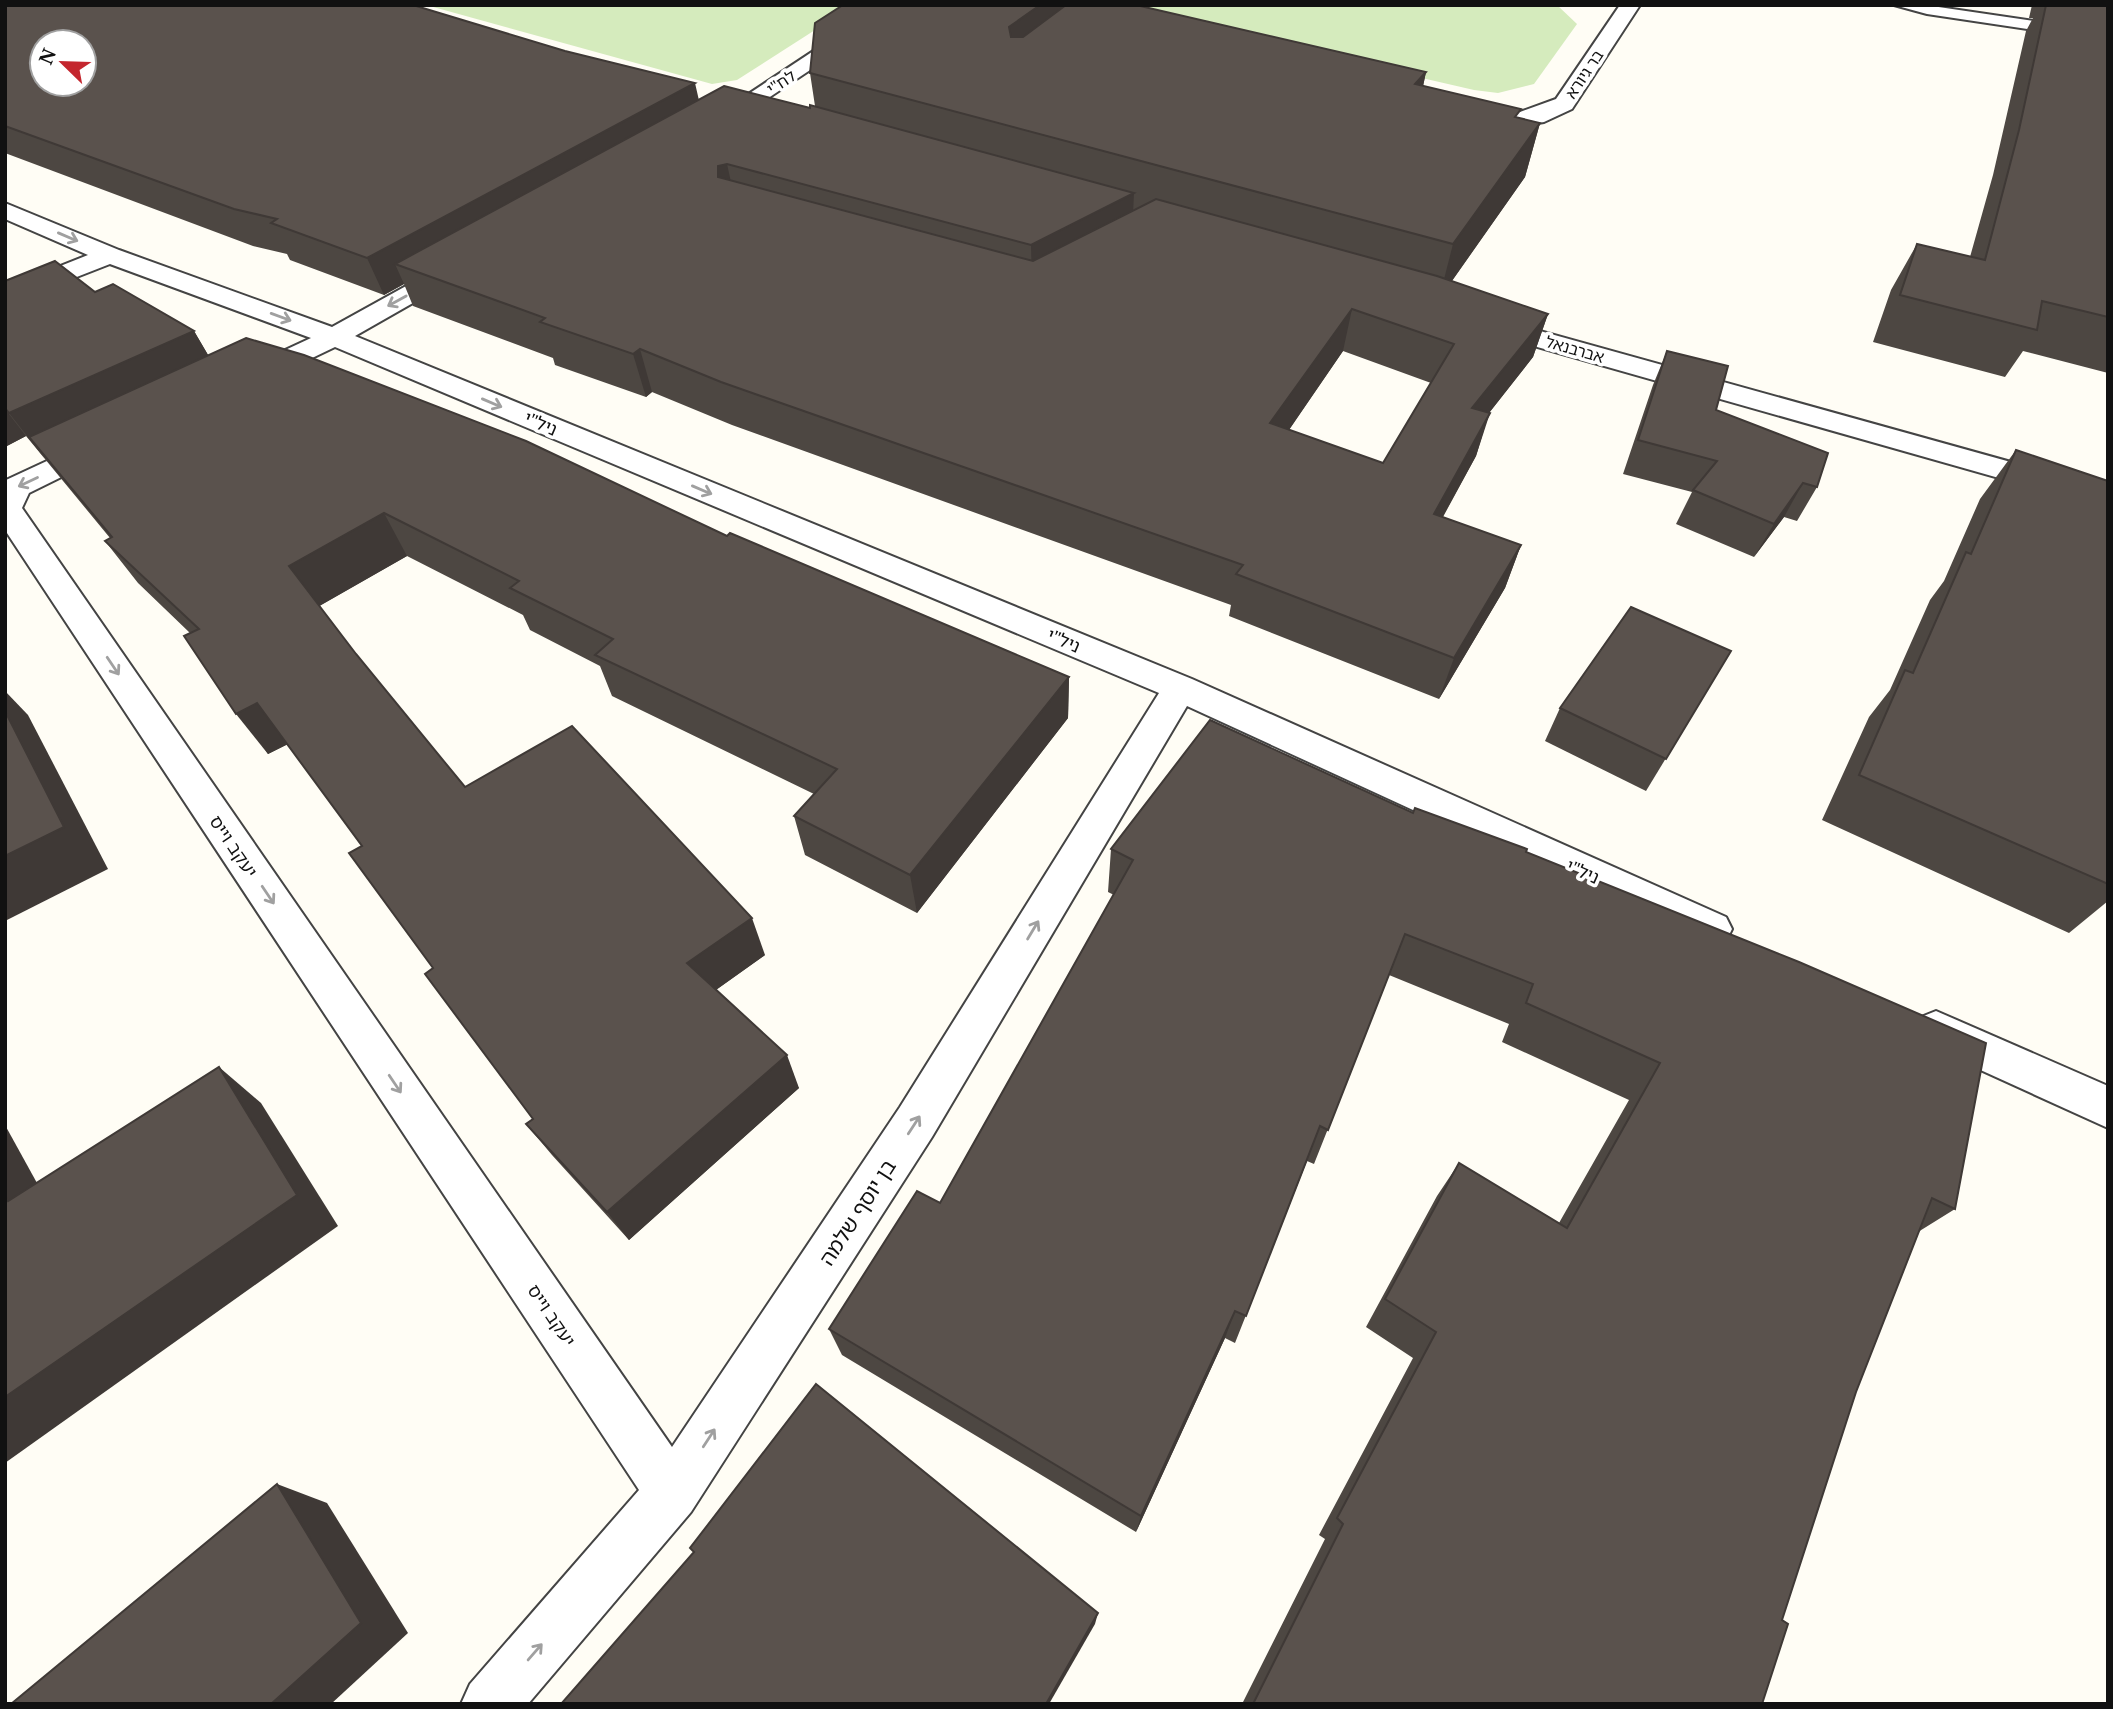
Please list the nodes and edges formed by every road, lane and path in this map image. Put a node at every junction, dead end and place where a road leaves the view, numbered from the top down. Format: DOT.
graph roads {
  1 [pos="897,5"];
  2 [pos="1630,5"];
  3 [pos="1901,5"];
  4 [pos="2108,37"];
  5 [pos="695,101"];
  6 [pos="1454,108"];
  7 [pos="735,112"];
  8 [pos="761,120"];
  9 [pos="698,133"];
  10 [pos="5,210"];
  11 [pos="110,255"];
  12 [pos="480,255"];
  13 [pos="5,298"];
  14 [pos="1464,318"];
  15 [pos="334,337"];
  16 [pos="220,391"];
  17 [pos="131,433"];
  18 [pos="2108,499"];
  19 [pos="1180,688"];
  20 [pos="1739,941"];
  21 [pos="1904,1016"];
  22 [pos="2108,1108"];
  23 [pos="672,1493"];
  24 [pos="490,1704"];
  1 -- 7 [label="street, לח\"י"];
  2 -- 6 [label="street, בר גיורא"];
  3 -- 4 [label="lane"];
  5 -- 7 [label="street"];
  7 -- 8 [label="street"];
  7 -- 9 [label="street, לח\"י"];
  10 -- 11 [label="street, ניל\"י, one-way"];
  11 -- 13 [label="street"];
  11 -- 15 [label="street, ניל\"י, one-way"];
  12 -- 15 [label="street, one-way"];
  14 -- 18 [label="street, אברבנאל"];
  15 -- 16 [label="street"];
  15 -- 19 [label="street, ניל\"י, one-way"];
  17 -- 23 [label="street, יעקב וייס, one-way"];
  19 -- 20 [label="street, ניל\"י"];
  23 -- 19 [label="street, בן יוסף שלמה, one-way"];
  21 -- 22 [label="street"];
  24 -- 23 [label="street, בן יוסף שלמה, one-way"];
}
